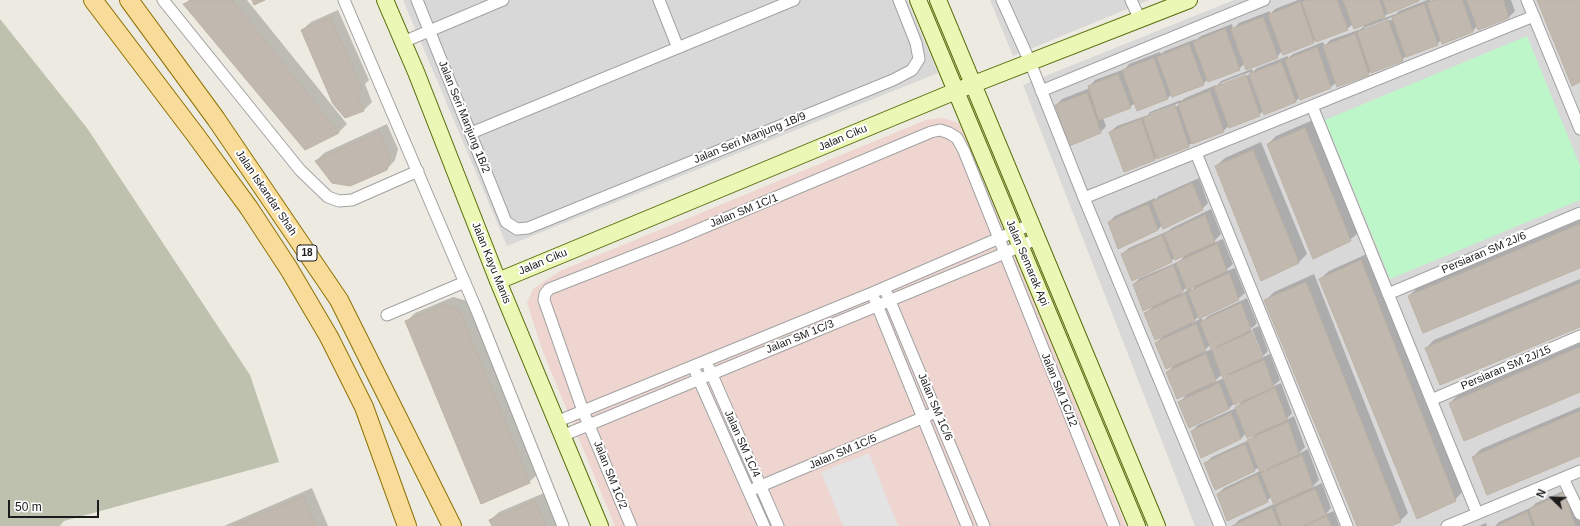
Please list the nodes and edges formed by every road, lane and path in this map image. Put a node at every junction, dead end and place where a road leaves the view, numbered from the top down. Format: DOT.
graph roads {
  1 [pos="92,0"];
  2 [pos="129,0"];
  3 [pos="163,0"];
  4 [pos="344,0"];
  5 [pos="385,0"];
  6 [pos="417,0"];
  7 [pos="503,0"];
  8 [pos="659,0"];
  9 [pos="899,0"];
  10 [pos="918,0"];
  11 [pos="938,0"];
  12 [pos="1002,0"];
  13 [pos="1131,0"];
  14 [pos="1189,0"];
  15 [pos="1264,0"];
  16 [pos="1527,0"];
  17 [pos="787,1"];
  18 [pos="1534,16"];
  19 [pos="1140,20"];
  20 [pos="429,30"];
  21 [pos="403,42"];
  22 [pos="678,48"];
  23 [pos="1030,62"];
  24 [pos="973,85"];
  25 [pos="956,91"];
  26 [pos="1041,91"];
  27 [pos="1312,106"];
  28 [pos="1580,129"];
  29 [pos="471,133"];
  30 [pos="1196,153"];
  31 [pos="418,171"];
  32 [pos="1084,198"];
  33 [pos="1580,213"];
  34 [pos="517,229"];
  35 [pos="1014,231"];
  36 [pos="1035,231"];
  37 [pos="999,239"];
  38 [pos="1020,246"];
  39 [pos="1005,253"];
  40 [pos="498,281"];
  41 [pos="465,282"];
  42 [pos="884,288"];
  43 [pos="872,293"];
  44 [pos="1388,294"];
  45 [pos="890,301"];
  46 [pos="878,306"];
  47 [pos="387,315"];
  48 [pos="1580,336"];
  49 [pos="707,362"];
  50 [pos="694,367"];
  51 [pos="712,374"];
  52 [pos="699,379"];
  53 [pos="1432,400"];
  54 [pos="583,411"];
  55 [pos="937,412"];
  56 [pos="924,418"];
  57 [pos="556,422"];
  58 [pos="590,425"];
  59 [pos="562,436"];
  60 [pos="1580,471"];
  61 [pos="1563,478"];
  62 [pos="761,486"];
  63 [pos="749,491"];
  64 [pos="1477,513"];
  65 [pos="1580,514"];
  66 [pos="450,523"];
  67 [pos="407,526"];
  68 [pos="563,526"];
  69 [pos="600,526"];
  70 [pos="631,526"];
  71 [pos="764,526"];
  72 [pos="778,526"];
  73 [pos="967,526"];
  74 [pos="984,526"];
  75 [pos="1114,526"];
  76 [pos="1137,526"];
  77 [pos="1157,526"];
  78 [pos="1220,526"];
  79 [pos="1347,526"];
  80 [pos="1447,526"];
  1 -- 67 [label="main road, Jalan Iskandar Shah / 18"];
  2 -- 66 [label="main road, Jalan Iskandar Shah / 18"];
  3 -- 31 [label="street"];
  4 -- 31 [label="street"];
  5 -- 21 [label="street, Jalan Kayu Manis"];
  6 -- 20 [label="street, Jalan Seri Manjung 1B/2"];
  7 -- 20 [label="street"];
  8 -- 22 [label="street"];
  9 -- 34 [label="street, Jalan Seri Manjung 1B/9"];
  10 -- 25 [label="street, Jalan Semarak Api"];
  11 -- 24 [label="street, Jalan Semarak Api"];
  12 -- 23 [label="street"];
  13 -- 19 [label="street"];
  14 -- 19 [label="street, Jalan Ciku"];
  15 -- 26 [label="street"];
  16 -- 18 [label="street"];
  17 -- 22 [label="street"];
  18 -- 27 [label="street"];
  18 -- 28 [label="street"];
  19 -- 23 [label="street, Jalan Ciku"];
  20 -- 21 [label="street"];
  20 -- 29 [label="street, Jalan Seri Manjung 1B/2"];
  21 -- 40 [label="street, Jalan Kayu Manis"];
  22 -- 29 [label="street"];
  23 -- 24 [label="street, Jalan Ciku"];
  23 -- 26 [label="street"];
  24 -- 25 [label="street, Jalan Ciku"];
  24 -- 36 [label="street, Jalan Semarak Api"];
  25 -- 35 [label="street, Jalan Semarak Api"];
  25 -- 40 [label="street, Jalan Ciku"];
  26 -- 32 [label="street"];
  27 -- 30 [label="street"];
  27 -- 44 [label="street"];
  29 -- 34 [label="street, Jalan Seri Manjung 1B/2"];
  30 -- 32 [label="street"];
  30 -- 79 [label="street"];
  31 -- 41 [label="street"];
  32 -- 78 [label="street"];
  33 -- 44 [label="street, Persiaran SM 2J/6"];
  35 -- 36 [label="street, Jalan SM 1C/3"];
  35 -- 37 [label="street, Jalan SM 1C/3"];
  35 -- 38 [label="street, Jalan Semarak Api"];
  36 -- 38 [label="street, Jalan SM 1C/3"];
  36 -- 77 [label="street, Jalan Semarak Api"];
  37 -- 39 [label="street, Jalan SM 1C/1"];
  37 -- 42 [label="street, Jalan SM 1C/3"];
  37 -- 54 [label="street, Jalan SM 1C/1"];
  38 -- 39 [label="street, Jalan SM 1C/3"];
  38 -- 76 [label="street, Jalan Semarak Api"];
  39 -- 45 [label="street, Jalan SM 1C/3"];
  39 -- 75 [label="street, Jalan SM 1C/12"];
  40 -- 57 [label="street, Jalan Kayu Manis"];
  41 -- 47 [label="street"];
  41 -- 68 [label="street"];
  42 -- 43 [label="street, Jalan SM 1C/3"];
  42 -- 45 [label="street, Jalan SM 1C/6"];
  43 -- 46 [label="street, Jalan SM 1C/6"];
  43 -- 49 [label="street, Jalan SM 1C/3"];
  44 -- 53 [label="street"];
  45 -- 46 [label="street, Jalan SM 1C/3"];
  45 -- 55 [label="street, Jalan SM 1C/6"];
  46 -- 51 [label="street, Jalan SM 1C/3"];
  46 -- 56 [label="street, Jalan SM 1C/6"];
  48 -- 53 [label="street, Persiaran SM 2J/15"];
  49 -- 50 [label="street, Jalan SM 1C/3"];
  49 -- 51 [label="street, Jalan SM 1C/4"];
  50 -- 52 [label="street, Jalan SM 1C/4"];
  50 -- 54 [label="street, Jalan SM 1C/3"];
  51 -- 52 [label="street, Jalan SM 1C/3"];
  51 -- 62 [label="street, Jalan SM 1C/4"];
  52 -- 58 [label="street, Jalan SM 1C/3"];
  52 -- 63 [label="street, Jalan SM 1C/4"];
  53 -- 64 [label="street"];
  54 -- 57 [label="street, Jalan SM 1C/3"];
  54 -- 58 [label="street, Jalan SM 1C/1"];
  55 -- 56 [label="street, Jalan SM 1C/5"];
  55 -- 74 [label="street, Jalan SM 1C/6"];
  56 -- 62 [label="street, Jalan SM 1C/5"];
  56 -- 73 [label="street, Jalan SM 1C/6"];
  57 -- 59 [label="street, Jalan Kayu Manis"];
  58 -- 59 [label="street, Jalan SM 1C/3"];
  58 -- 70 [label="street, Jalan SM 1C/2"];
  59 -- 69 [label="street, Jalan Kayu Manis"];
  60 -- 61 [label="street"];
  61 -- 64 [label="street"];
  61 -- 65 [label="street"];
  62 -- 63 [label="street, Jalan SM 1C/5"];
  62 -- 72 [label="street, Jalan SM 1C/4"];
  63 -- 71 [label="street, Jalan SM 1C/4"];
  64 -- 80 [label="street"];
}
